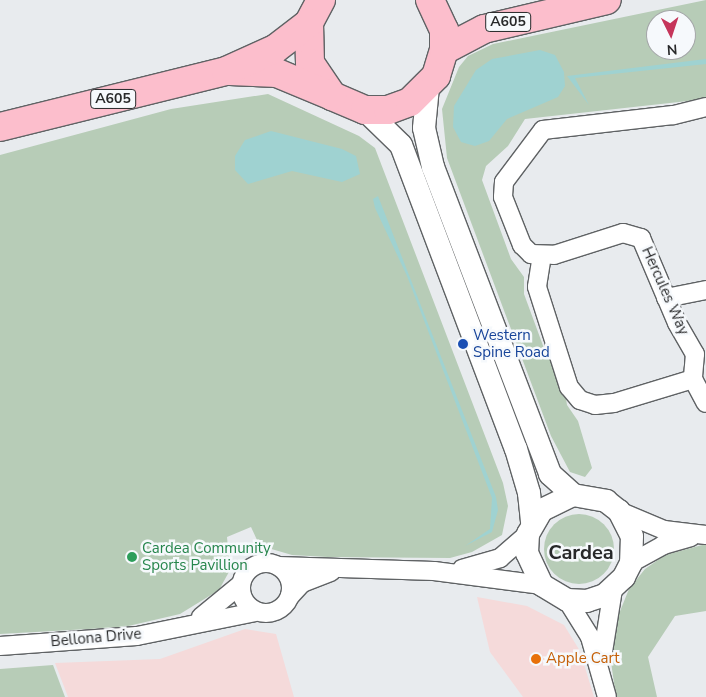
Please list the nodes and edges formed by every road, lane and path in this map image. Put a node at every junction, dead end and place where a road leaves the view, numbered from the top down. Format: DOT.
graph roads {
  1 [pos="430,0"];
  2 [pos="607,0"];
  3 [pos="315,11"];
  4 [pos="444,50"];
  5 [pos="226,71"];
  6 [pos="428,87"];
  7 [pos="332,96"];
  8 [pos="706,107"];
  9 [pos="365,110"];
  10 [pos="0,127"];
  11 [pos="542,255"];
  12 [pos="706,290"];
  13 [pos="666,298"];
  14 [pos="701,352"];
  15 [pos="693,379"];
  16 [pos="706,403"];
  17 [pos="573,495"];
  18 [pos="619,511"];
  19 [pos="530,529"];
  20 [pos="705,535"];
  21 [pos="631,563"];
  22 [pos="278,566"];
  23 [pos="344,570"];
  24 [pos="434,571"];
  25 [pos="240,584"];
  26 [pos="542,585"];
  27 [pos="614,589"];
  28 [pos="290,596"];
  29 [pos="567,600"];
  30 [pos="255,612"];
  31 [pos="190,622"];
  32 [pos="0,646"];
  33 [pos="603,676"];
  34 [pos="607,697"];
  1 -- 4 [label="main road"];
  2 -- 4 [label="main road, A605"];
  3 -- 5 [label="main road, A605"];
  3 -- 7 [label="main road"];
  4 -- 6 [label="main road"];
  5 -- 7 [label="main road, A605"];
  5 -- 10 [label="main road, A605"];
  6 -- 9 [label="main road"];
  6 -- 17 [label="street"];
  7 -- 9 [label="main road"];
  8 -- 11 [label="street"];
  9 -- 19 [label="street"];
  11 -- 13 [label="street, Hercules Way"];
  11 -- 15 [label="street"];
  12 -- 13 [label="street"];
  13 -- 14 [label="street, Hercules Way"];
  14 -- 15 [label="street, Hercules Way"];
  15 -- 16 [label="street"];
  17 -- 18 [label="street"];
  17 -- 19 [label="street"];
  18 -- 20 [label="street"];
  18 -- 21 [label="street"];
  19 -- 24 [label="street, Bellona Drive"];
  19 -- 26 [label="street"];
  20 -- 21 [label="street"];
  21 -- 27 [label="street"];
  22 -- 23 [label="street, Bellona Drive"];
  22 -- 25 [label="street, Bellona Drive"];
  22 -- 28 [label="street"];
  23 -- 24 [label="street, Bellona Drive"];
  23 -- 28 [label="street, Bellona Drive"];
  24 -- 26 [label="street, Bellona Drive"];
  25 -- 30 [label="street"];
  25 -- 31 [label="street, Bellona Drive"];
  26 -- 29 [label="street"];
  27 -- 29 [label="street"];
  27 -- 33 [label="street"];
  28 -- 30 [label="street, Bellona Drive"];
  29 -- 33 [label="street"];
  30 -- 31 [label="street, Bellona Drive"];
  31 -- 32 [label="street, Bellona Drive"];
  33 -- 34 [label="street"];
}
